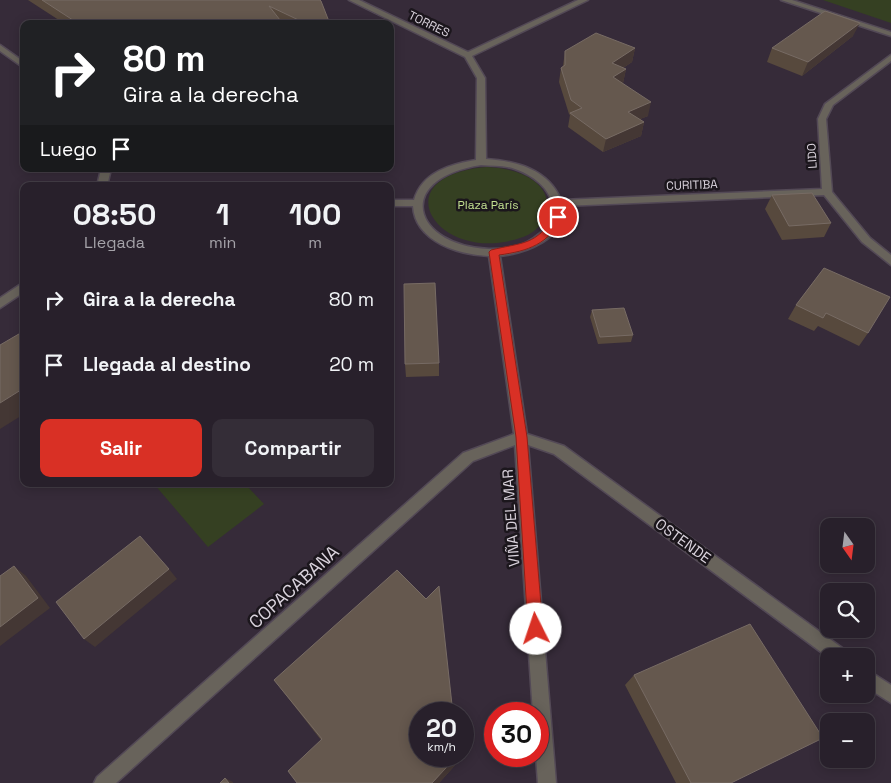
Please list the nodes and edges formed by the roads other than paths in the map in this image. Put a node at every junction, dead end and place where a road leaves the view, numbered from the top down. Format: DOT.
graph roads {
  1 [pos="353,0"];
  2 [pos="584,0"];
  3 [pos="785,0"];
  4 [pos="891,34"];
  5 [pos="0,47"];
  6 [pos="468,55"];
  7 [pos="891,57"];
  8 [pos="20,63"];
  9 [pos="482,162"];
  10 [pos="826,192"];
  11 [pos="558,202"];
  12 [pos="394,203"];
  13 [pos="417,203"];
  14 [pos="494,252"];
  15 [pos="891,261"];
  16 [pos="20,289"];
  17 [pos="0,304"];
  18 [pos="522,437"];
  19 [pos="828,648"];
  20 [pos="875,683"];
  21 [pos="891,695"];
  22 [pos="103,783"];
  23 [pos="547,783"];
  1 -- 6 [label="street, TORRES"];
  2 -- 6 [label="street"];
  3 -- 4 [label="street"];
  5 -- 8 [label="street"];
  6 -- 9 [label="street"];
  7 -- 10 [label="street, LIDO"];
  9 -- 11 [label="street"];
  9 -- 13 [label="street"];
  10 -- 11 [label="street, CURITIBA"];
  10 -- 15 [label="street"];
  11 -- 14 [label="street"];
  12 -- 13 [label="street"];
  13 -- 14 [label="street"];
  14 -- 18 [label="street, VIÑA DEL MAR"];
  16 -- 17 [label="street"];
  18 -- 19 [label="street, OSTENDE"];
  18 -- 22 [label="street, COPACABANA"];
  18 -- 23 [label="street, VIÑA DEL MAR"];
  20 -- 21 [label="street"];
}
